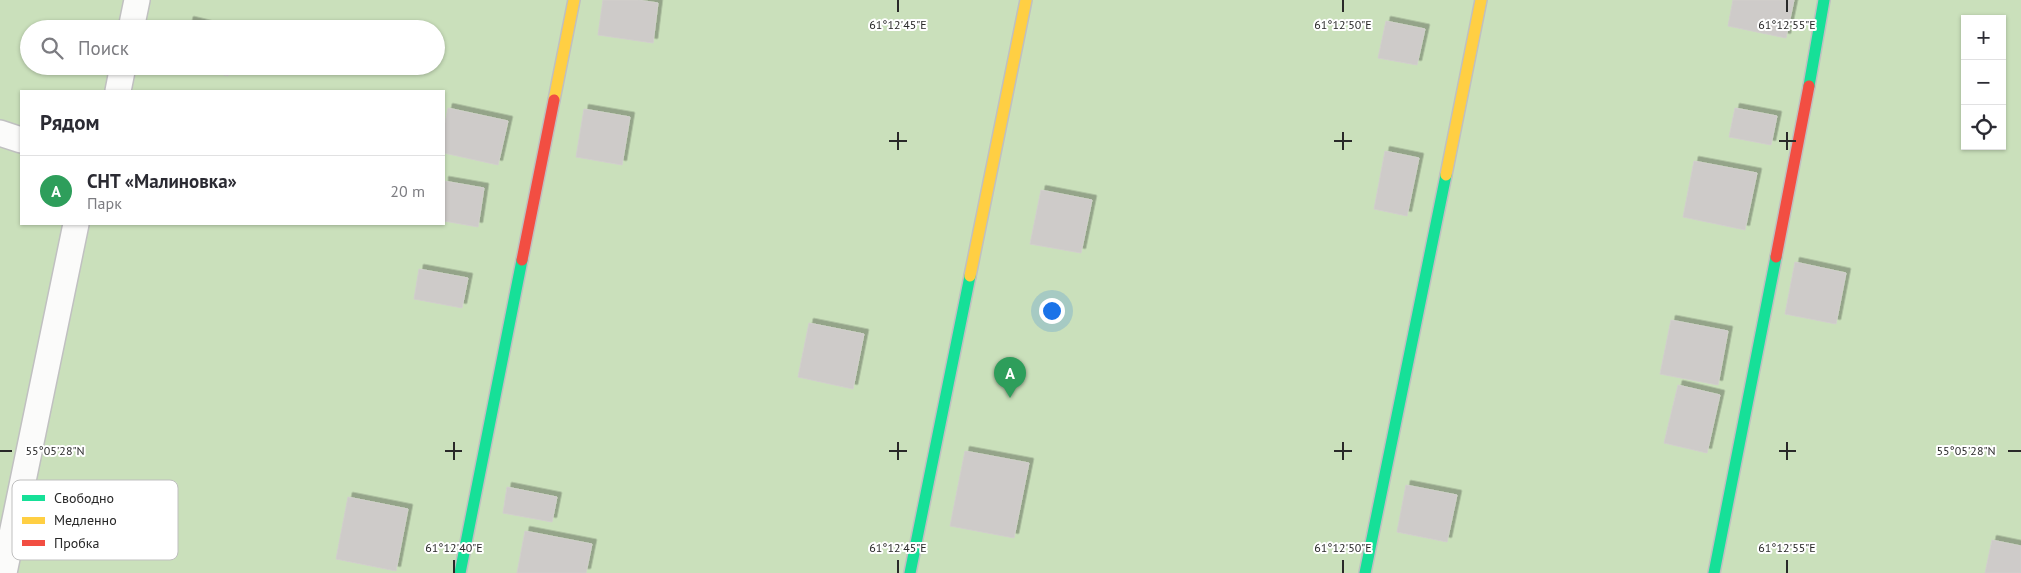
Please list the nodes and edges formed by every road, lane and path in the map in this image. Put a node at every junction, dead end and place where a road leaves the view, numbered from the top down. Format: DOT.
graph roads {
  1 [pos="137,0"];
  2 [pos="574,0"];
  3 [pos="1026,0"];
  4 [pos="1481,0"];
  5 [pos="1824,0"];
  6 [pos="133,20"];
  7 [pos="121,75"];
  8 [pos="118,90"];
  9 [pos="0,133"];
  10 [pos="20,140"];
  11 [pos="76,225"];
  12 [pos="23,480"];
  13 [pos="12,534"];
  14 [pos="4,573"];
  15 [pos="460,573"];
  16 [pos="910,573"];
  17 [pos="1365,573"];
  18 [pos="1714,573"];
  1 -- 6 [label="street"];
  2 -- 15 [label="street"];
  3 -- 16 [label="street"];
  4 -- 17 [label="street"];
  5 -- 18 [label="street"];
  7 -- 8 [label="street"];
  9 -- 10 [label="street"];
  11 -- 12 [label="street"];
  13 -- 14 [label="street"];
}
